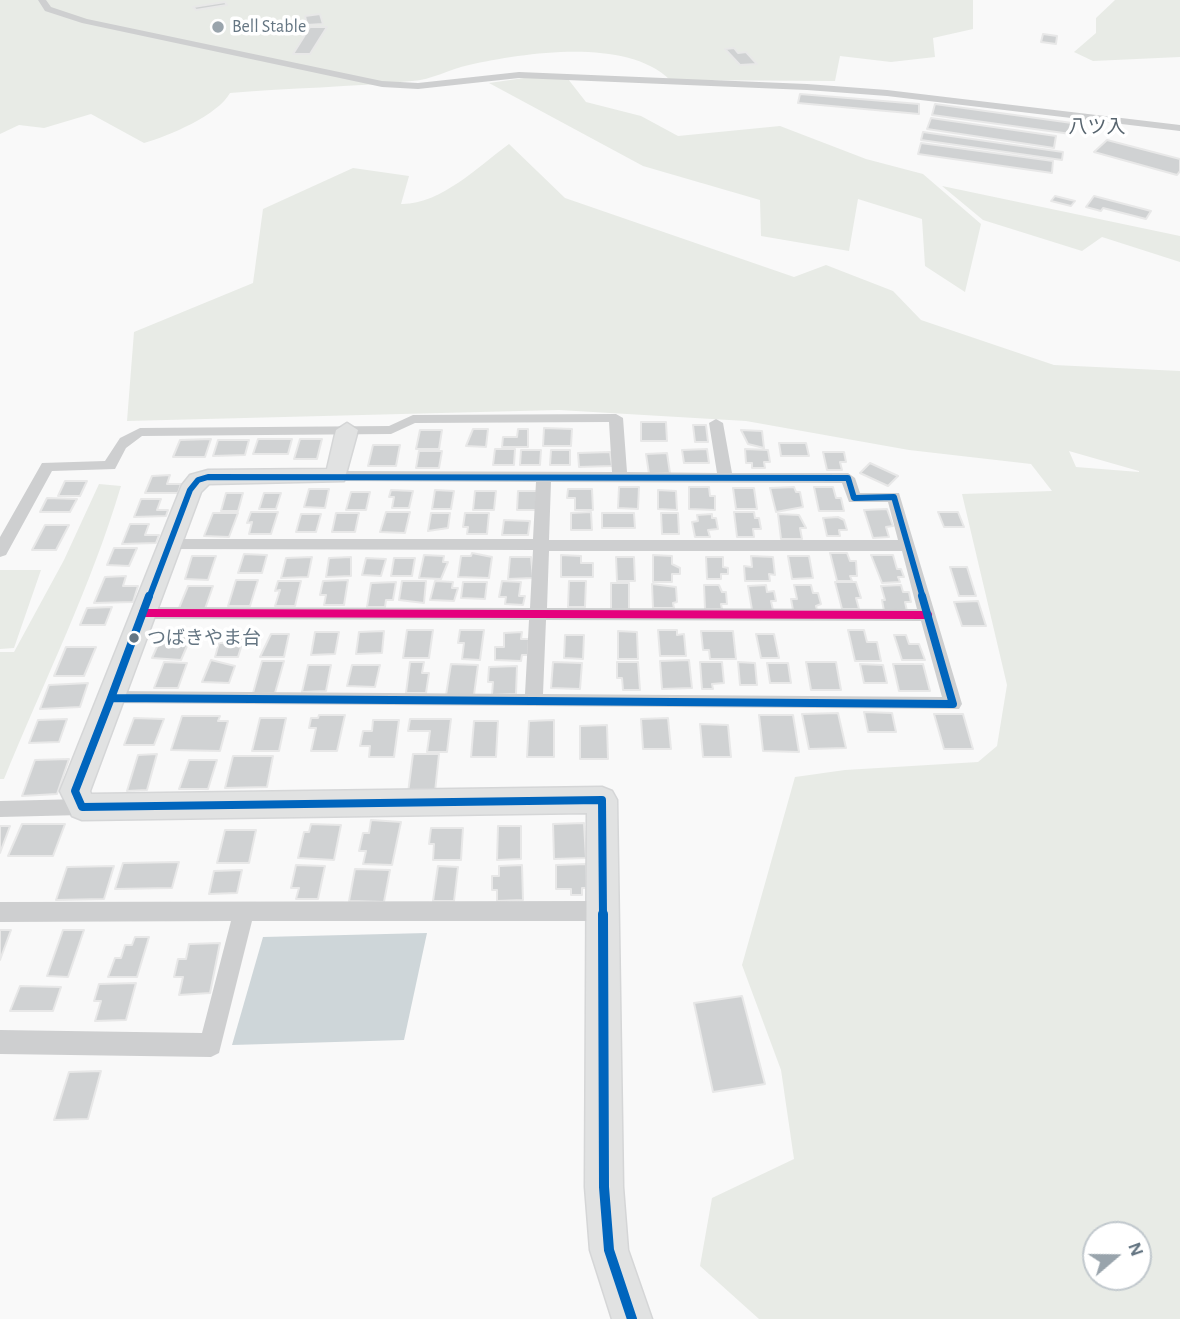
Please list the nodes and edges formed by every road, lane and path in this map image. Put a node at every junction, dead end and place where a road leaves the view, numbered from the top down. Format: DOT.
graph roads {
  1 [pos="42,0"];
  2 [pos="1180,128"];
  3 [pos="716,423"];
  4 [pos="347,430"];
  5 [pos="336,476"];
  6 [pos="544,478"];
  7 [pos="620,478"];
  8 [pos="725,478"];
  9 [pos="170,544"];
  10 [pos="540,544"];
  11 [pos="908,546"];
  12 [pos="0,551"];
  13 [pos="143,613"];
  14 [pos="537,614"];
  15 [pos="928,615"];
  16 [pos="109,698"];
  17 [pos="534,701"];
  18 [pos="82,807"];
  19 [pos="0,810"];
  20 [pos="602,911"];
  21 [pos="0,912"];
  22 [pos="244,912"];
  23 [pos="0,1042"];
  24 [pos="632,1319"];
  1 -- 2 [label="street"];
  3 -- 8 [label="street"];
  4 -- 5 [label="street"];
  4 -- 7 [label="street"];
  4 -- 12 [label="street"];
  5 -- 6 [label="street"];
  5 -- 9 [label="street"];
  6 -- 7 [label="street"];
  6 -- 10 [label="street"];
  7 -- 8 [label="street"];
  8 -- 11 [label="street"];
  9 -- 10 [label="street"];
  9 -- 13 [label="street"];
  10 -- 11 [label="street"];
  10 -- 14 [label="street"];
  11 -- 15 [label="street"];
  13 -- 14 [label="street"];
  13 -- 16 [label="street"];
  14 -- 15 [label="street"];
  14 -- 17 [label="street"];
  15 -- 17 [label="street"];
  16 -- 17 [label="street"];
  16 -- 18 [label="street"];
  18 -- 19 [label="street"];
  18 -- 20 [label="street"];
  20 -- 22 [label="street"];
  20 -- 24 [label="street"];
  21 -- 22 [label="street"];
  22 -- 23 [label="street"];
}
